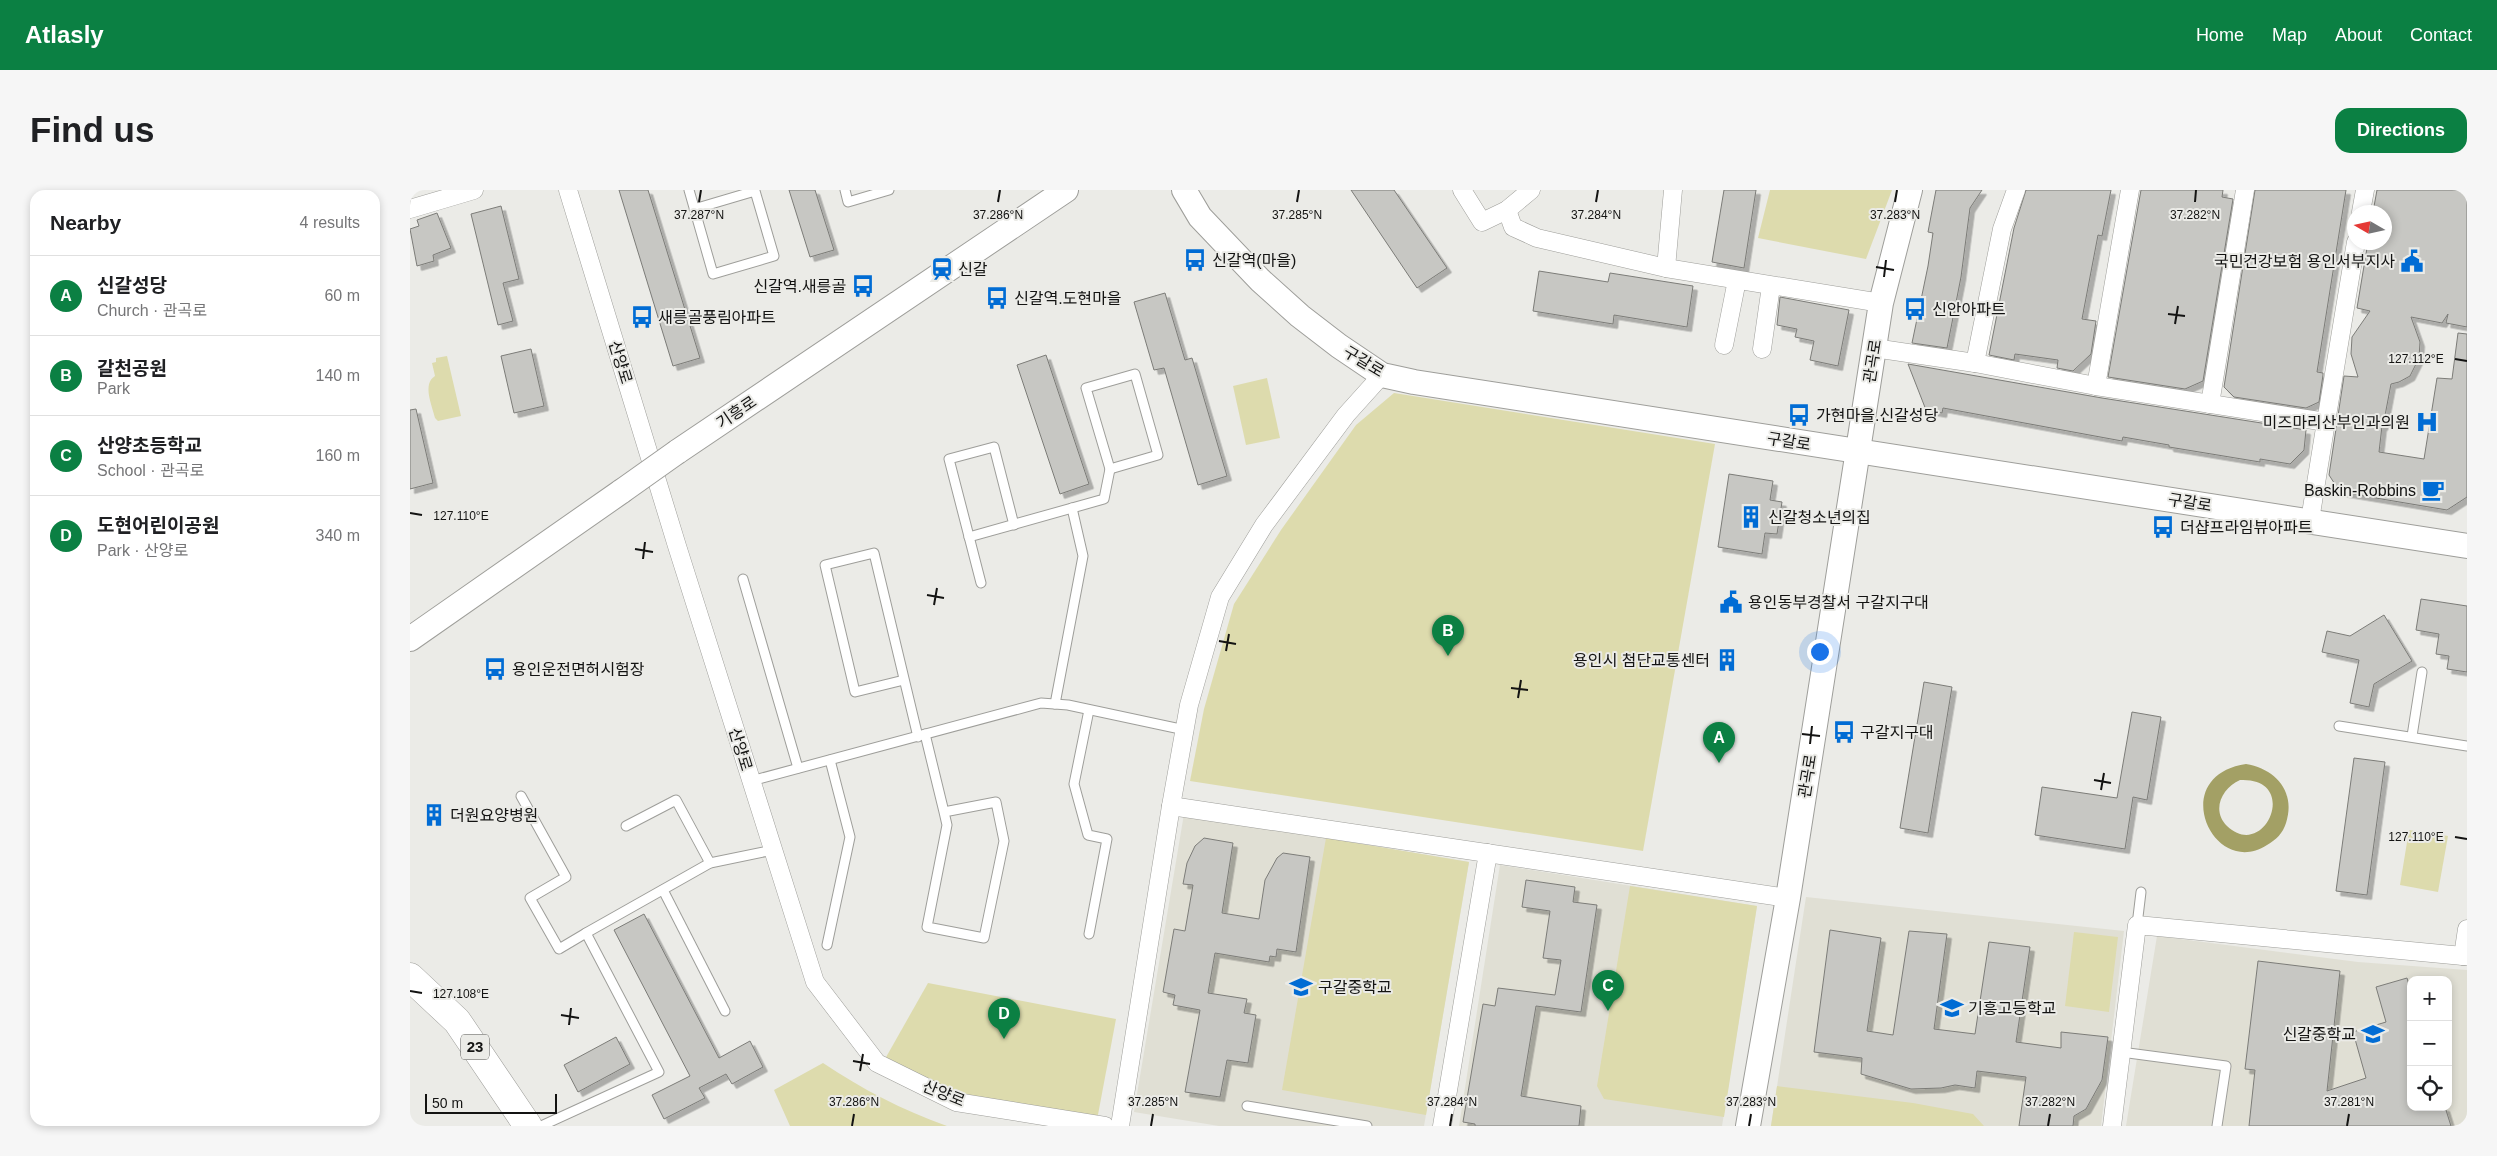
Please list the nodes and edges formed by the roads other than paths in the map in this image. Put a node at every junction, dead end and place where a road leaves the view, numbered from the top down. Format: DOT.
graph roads {
  1 [pos="474,190"];
  2 [pos="568,190"];
  3 [pos="689,190"];
  4 [pos="845,190"];
  5 [pos="889,190"];
  6 [pos="1066,190"];
  7 [pos="1184,190"];
  8 [pos="1462,190"];
  9 [pos="1531,190"];
  10 [pos="1673,190"];
  11 [pos="1910,190"];
  12 [pos="2016,190"];
  13 [pos="2130,190"];
  14 [pos="2244,190"];
  15 [pos="2365,190"];
  16 [pos="2362,205"];
  17 [pos="410,208"];
  18 [pos="694,209"];
  19 [pos="1507,210"];
  20 [pos="2355,250"];
  21 [pos="1666,268"];
  22 [pos="1737,280"];
  23 [pos="1771,286"];
  24 [pos="1881,304"];
  25 [pos="1724,345"];
  26 [pos="1874,348"];
  27 [pos="1762,349"];
  28 [pos="1975,363"];
  29 [pos="1382,375"];
  30 [pos="2096,386"];
  31 [pos="2210,404"];
  32 [pos="2326,422"];
  33 [pos="1857,452"];
  34 [pos="1110,469"];
  35 [pos="1072,508"];
  36 [pos="2310,520"];
  37 [pos="1014,525"];
  38 [pos="969,537"];
  39 [pos="2467,546"];
  40 [pos="743,579"];
  41 [pos="981,583"];
  42 [pos="410,640"];
  43 [pos="2422,672"];
  44 [pos="904,680"];
  45 [pos="1055,704"];
  46 [pos="1089,710"];
  47 [pos="2339,726"];
  48 [pos="1185,730"];
  49 [pos="921,736"];
  50 [pos="2412,736"];
  51 [pos="2467,746"];
  52 [pos="830,760"];
  53 [pos="798,768"];
  54 [pos="751,781"];
  55 [pos="521,796"];
  56 [pos="1171,806"];
  57 [pos="944,812"];
  58 [pos="626,826"];
  59 [pos="773,850"];
  60 [pos="1488,853"];
  61 [pos="710,863"];
  62 [pos="663,890"];
  63 [pos="2141,892"];
  64 [pos="1788,898"];
  65 [pos="2137,925"];
  66 [pos="2467,930"];
  67 [pos="586,933"];
  68 [pos="1089,934"];
  69 [pos="827,945"];
  70 [pos="2465,956"];
  71 [pos="410,977"];
  72 [pos="725,1011"];
  73 [pos="2121,1052"];
  74 [pos="1247,1106"];
  75 [pos="528,1126"];
  76 [pos="541,1126"];
  77 [pos="1105,1126"];
  78 [pos="1120,1126"];
  79 [pos="1367,1126"];
  80 [pos="1442,1126"];
  81 [pos="1748,1126"];
  82 [pos="2112,1126"];
  83 [pos="2217,1126"];
  1 -- 17 [label="street"];
  2 -- 54 [label="street, 산양로"];
  3 -- 18 [label="lane"];
  4 -- 5 [label="lane"];
  6 -- 42 [label="street, 기흥로, bridge"];
  7 -- 29 [label="street, 구갈로"];
  8 -- 19 [label="street"];
  9 -- 19 [label="street"];
  10 -- 21 [label="street"];
  11 -- 24 [label="street, 관곡로"];
  12 -- 28 [label="street"];
  13 -- 30 [label="street"];
  14 -- 31 [label="street"];
  15 -- 16 [label="street"];
  18 -- 18 [label="lane"];
  19 -- 21 [label="street"];
  20 -- 32 [label="street"];
  21 -- 22 [label="street"];
  22 -- 23 [label="street"];
  22 -- 25 [label="street"];
  23 -- 24 [label="street"];
  23 -- 27 [label="street"];
  24 -- 26 [label="street, 관곡로"];
  26 -- 28 [label="street"];
  26 -- 33 [label="street, 관곡로"];
  28 -- 30 [label="street"];
  29 -- 33 [label="street, 구갈로"];
  29 -- 48 [label="street"];
  30 -- 31 [label="street"];
  31 -- 32 [label="street"];
  32 -- 36 [label="street"];
  33 -- 36 [label="street, 구갈로"];
  33 -- 64 [label="street, 관곡로"];
  34 -- 34 [label="lane"];
  34 -- 35 [label="lane"];
  35 -- 37 [label="lane"];
  35 -- 45 [label="lane"];
  36 -- 39 [label="street, 구갈로"];
  37 -- 38 [label="lane"];
  37 -- 38 [label="lane"];
  38 -- 41 [label="lane"];
  40 -- 53 [label="lane"];
  43 -- 50 [label="lane"];
  44 -- 44 [label="lane"];
  44 -- 49 [label="lane"];
  45 -- 46 [label="lane"];
  45 -- 49 [label="lane"];
  46 -- 48 [label="lane"];
  46 -- 68 [label="lane"];
  47 -- 50 [label="lane"];
  48 -- 56 [label="street"];
  49 -- 52 [label="lane"];
  49 -- 57 [label="lane"];
  50 -- 51 [label="lane"];
  52 -- 53 [label="lane"];
  52 -- 69 [label="lane"];
  53 -- 54 [label="lane"];
  54 -- 59 [label="street, 산양로"];
  55 -- 67 [label="lane"];
  56 -- 60 [label="street"];
  56 -- 78 [label="street"];
  57 -- 57 [label="lane"];
  58 -- 61 [label="lane"];
  59 -- 61 [label="lane"];
  59 -- 77 [label="street, 산양로"];
  60 -- 64 [label="street"];
  60 -- 80 [label="street"];
  61 -- 62 [label="lane"];
  62 -- 67 [label="lane"];
  62 -- 72 [label="lane"];
  63 -- 65 [label="lane"];
  64 -- 81 [label="street, 관곡로"];
  65 -- 70 [label="street"];
  65 -- 73 [label="street"];
  66 -- 70 [label="street"];
  67 -- 76 [label="lane"];
  71 -- 75 [label="main road, 23"];
  73 -- 82 [label="street"];
  73 -- 83 [label="lane"];
  74 -- 79 [label="lane"];
}
